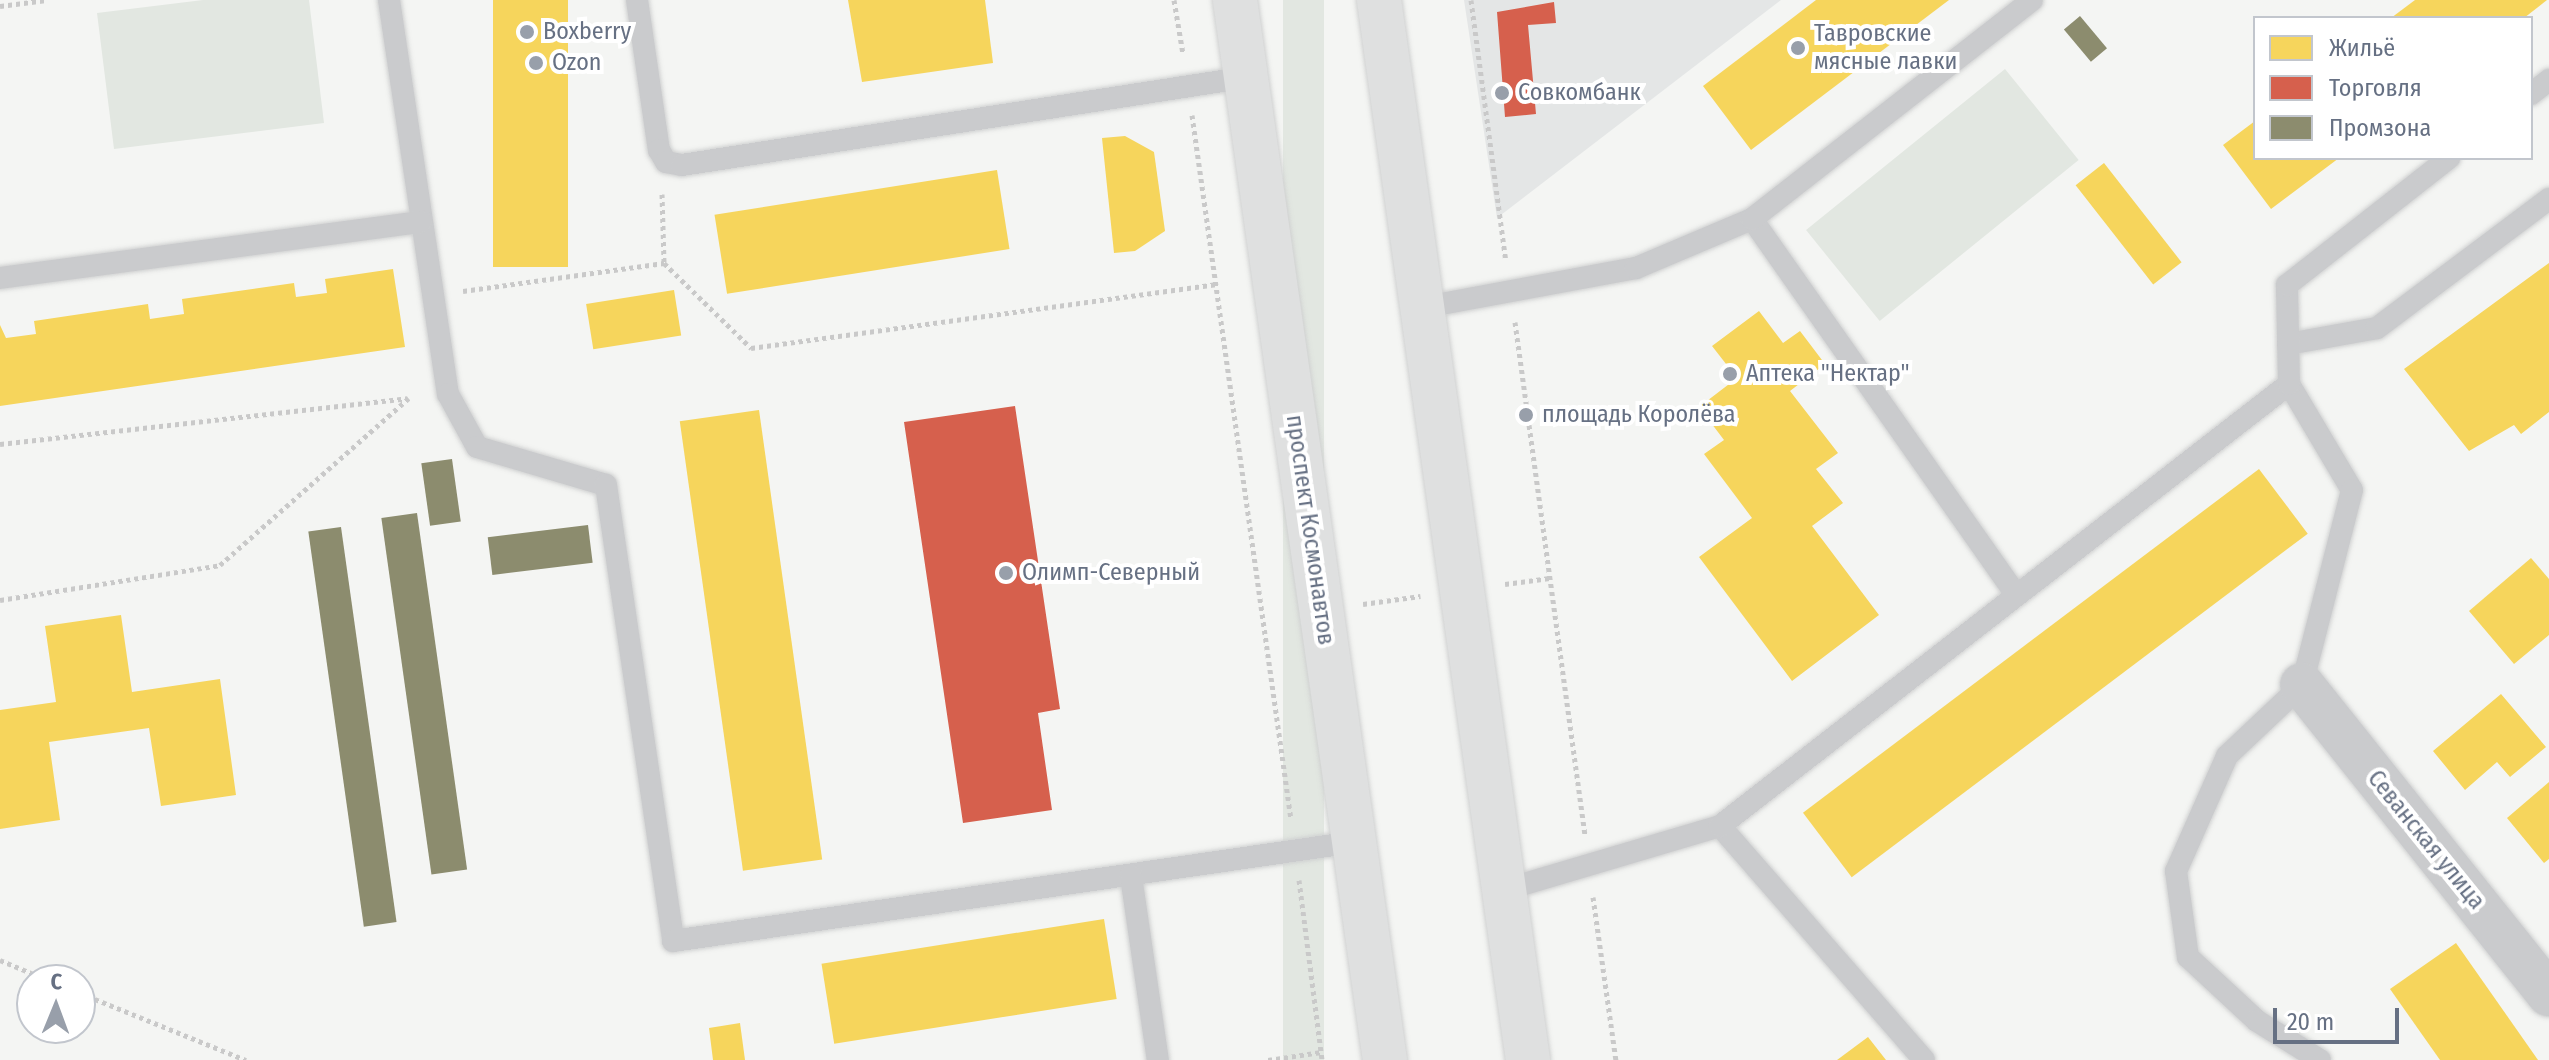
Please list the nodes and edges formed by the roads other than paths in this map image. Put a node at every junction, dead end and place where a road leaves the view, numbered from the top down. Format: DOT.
graph roads {
  1 [pos="389,0"];
  2 [pos="637,0"];
  3 [pos="1235,0"];
  4 [pos="1379,0"];
  5 [pos="2032,0"];
  6 [pos="1248,77"];
  7 [pos="2549,80"];
  8 [pos="2533,92"];
  9 [pos="2446,160"];
  10 [pos="2549,199"];
  11 [pos="1752,219"];
  12 [pos="421,222"];
  13 [pos="0,278"];
  14 [pos="1425,307"];
  15 [pos="2288,344"];
  16 [pos="2289,384"];
  17 [pos="2016,595"];
  18 [pos="2302,685"];
  19 [pos="1720,826"];
  20 [pos="1354,842"];
  21 [pos="1131,876"];
  22 [pos="1504,890"];
  23 [pos="2549,994"];
  24 [pos="1158,1060"];
  25 [pos="1385,1060"];
  26 [pos="1528,1060"];
  27 [pos="1924,1060"];
  28 [pos="2320,1060"];
  1 -- 12 [label="lane"];
  2 -- 6 [label="lane"];
  3 -- 6 [label="main road, проспект Космонавтов"];
  4 -- 14 [label="main road"];
  5 -- 11 [label="lane"];
  6 -- 20 [label="main road, проспект Космонавтов"];
  7 -- 8 [label="lane"];
  9 -- 15 [label="lane"];
  10 -- 15 [label="lane"];
  11 -- 14 [label="lane"];
  11 -- 17 [label="lane"];
  12 -- 13 [label="lane"];
  12 -- 21 [label="lane"];
  14 -- 22 [label="main road"];
  15 -- 16 [label="lane"];
  16 -- 17 [label="lane"];
  16 -- 18 [label="lane"];
  17 -- 19 [label="lane"];
  18 -- 23 [label="street, Севанская улица"];
  18 -- 28 [label="lane"];
  19 -- 22 [label="lane"];
  19 -- 27 [label="lane"];
  20 -- 21 [label="lane"];
  20 -- 25 [label="main road, проспект Космонавтов"];
  21 -- 24 [label="lane"];
  22 -- 26 [label="main road"];
}
